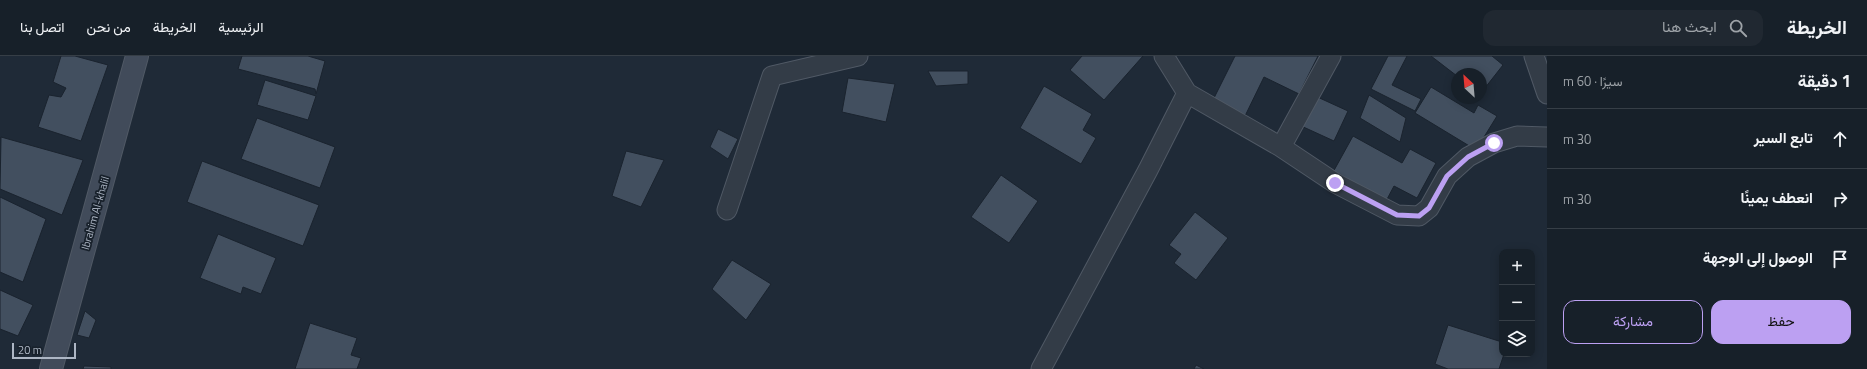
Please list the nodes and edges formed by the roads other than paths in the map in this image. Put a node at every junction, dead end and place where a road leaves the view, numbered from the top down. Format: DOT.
graph roads {
  1 [pos="137,56"];
  2 [pos="858,56"];
  3 [pos="1164,56"];
  4 [pos="1331,56"];
  5 [pos="1534,56"];
  6 [pos="1187,93"];
  7 [pos="1547,94"];
  8 [pos="1547,137"];
  9 [pos="1281,147"];
  10 [pos="727,210"];
  11 [pos="50,369"];
  12 [pos="1041,369"];
  1 -- 11 [label="street, Ibrahim Al-khalil"];
  2 -- 10 [label="street"];
  3 -- 6 [label="street"];
  4 -- 9 [label="street"];
  5 -- 7 [label="street"];
  6 -- 9 [label="street"];
  6 -- 12 [label="street"];
  8 -- 9 [label="street"];
}
